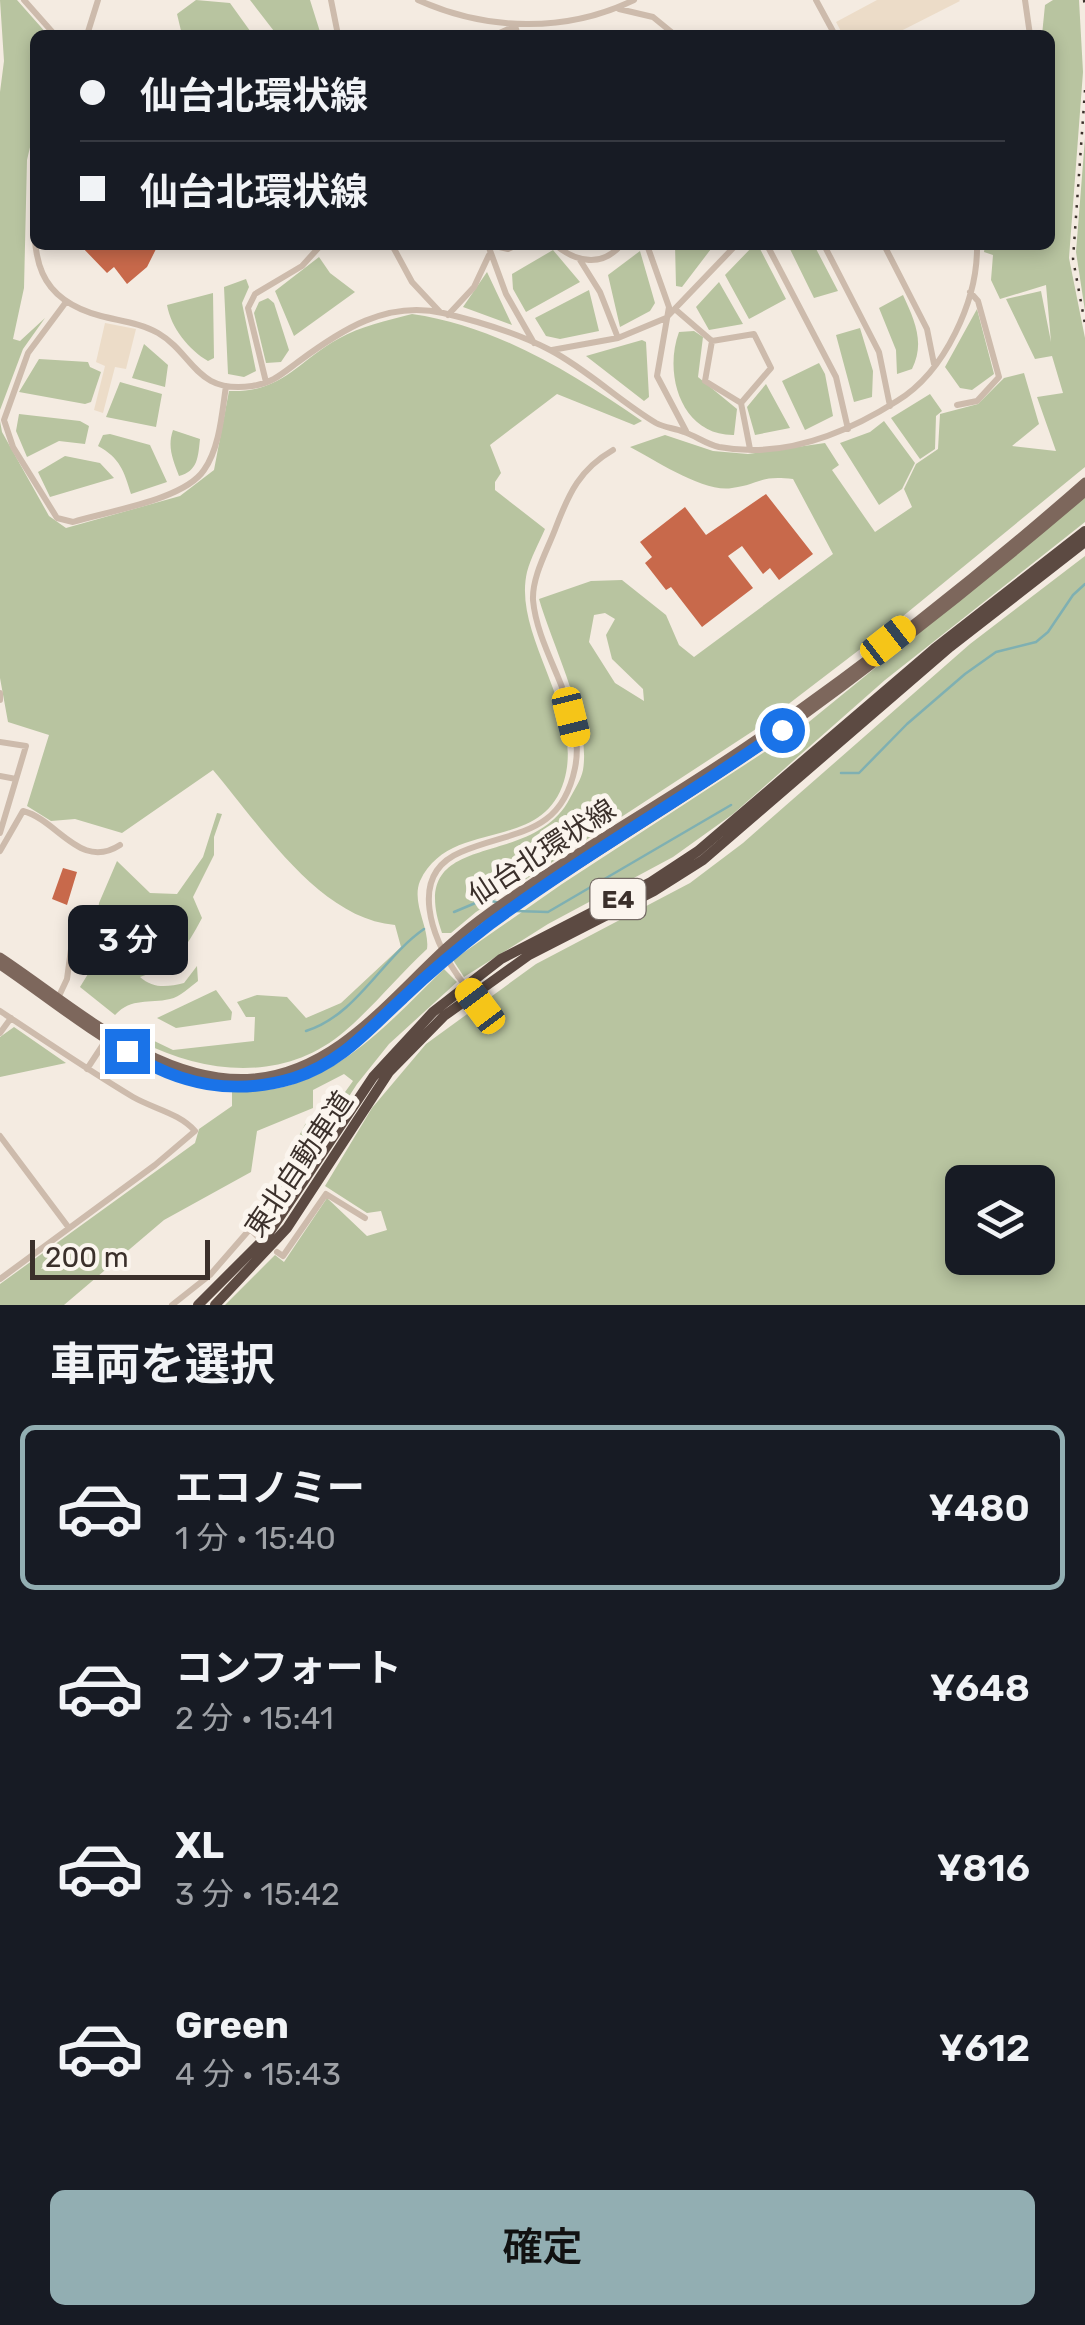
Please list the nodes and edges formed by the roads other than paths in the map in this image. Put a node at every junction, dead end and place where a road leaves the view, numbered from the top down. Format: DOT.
graph roads {
  1 [pos="24,0"];
  2 [pos="98,0"];
  3 [pos="331,0"];
  4 [pos="418,0"];
  5 [pos="634,0"];
  6 [pos="816,0"];
  7 [pos="1025,0"];
  8 [pos="617,8"];
  9 [pos="515,26"];
  10 [pos="51,30"];
  11 [pos="89,30"];
  12 [pos="337,30"];
  13 [pos="507,30"];
  14 [pos="516,30"];
  15 [pos="669,30"];
  16 [pos="832,30"];
  17 [pos="1029,30"];
  18 [pos="34,250"];
  19 [pos="316,250"];
  20 [pos="395,250"];
  21 [pos="488,250"];
  22 [pos="490,250"];
  23 [pos="563,250"];
  24 [pos="614,250"];
  25 [pos="649,250"];
  26 [pos="731,250"];
  27 [pos="770,250"];
  28 [pos="827,250"];
  29 [pos="887,250"];
  30 [pos="976,250"];
  31 [pos="580,260"];
  32 [pos="970,292"];
  33 [pos="66,302"];
  34 [pos="676,310"];
  35 [pos="444,314"];
  36 [pos="666,318"];
  37 [pos="618,338"];
  38 [pos="712,341"];
  39 [pos="535,344"];
  40 [pos="550,351"];
  41 [pos="934,365"];
  42 [pos="266,382"];
  43 [pos="226,386"];
  44 [pos="741,403"];
  45 [pos="957,405"];
  46 [pos="890,406"];
  47 [pos="848,430"];
  48 [pos="686,432"];
  49 [pos="750,449"];
  50 [pos="612,450"];
  51 [pos="1085,482"];
  52 [pos="1085,492"];
  53 [pos="1085,531"];
  54 [pos="1085,542"];
  55 [pos="0,742"];
  56 [pos="0,776"];
  57 [pos="16,779"];
  58 [pos="4,807"];
  59 [pos="0,832"];
  60 [pos="120,845"];
  61 [pos="0,852"];
  62 [pos="522,898"];
  63 [pos="76,912"];
  64 [pos="444,955"];
  65 [pos="0,957"];
  66 [pos="0,966"];
  67 [pos="59,996"];
  68 [pos="480,1006"];
  69 [pos="0,1011"];
  70 [pos="10,1018"];
  71 [pos="0,1033"];
  72 [pos="108,1037"];
  73 [pos="87,1069"];
  74 [pos="0,1136"];
  75 [pos="365,1218"];
  76 [pos="69,1228"];
  77 [pos="258,1237"];
  78 [pos="277,1252"];
  79 [pos="0,1279"];
  80 [pos="172,1305"];
  81 [pos="198,1305"];
  82 [pos="214,1305"];
  1 -- 10 [label="street"];
  2 -- 11 [label="street"];
  3 -- 12 [label="street"];
  4 -- 9 [label="street"];
  5 -- 8 [label="street"];
  6 -- 16 [label="street"];
  7 -- 17 [label="street"];
  8 -- 9 [label="street"];
  8 -- 15 [label="street"];
  9 -- 13 [label="street"];
  9 -- 14 [label="street"];
  18 -- 33 [label="street"];
  19 -- 42 [label="street"];
  20 -- 35 [label="street"];
  21 -- 35 [label="street"];
  22 -- 39 [label="street"];
  23 -- 31 [label="street"];
  24 -- 31 [label="street"];
  25 -- 36 [label="street"];
  26 -- 34 [label="street"];
  27 -- 47 [label="street"];
  28 -- 46 [label="street"];
  29 -- 41 [label="street"];
  30 -- 32 [label="street"];
  31 -- 37 [label="street"];
  32 -- 41 [label="street"];
  32 -- 45 [label="street"];
  33 -- 43 [label="street"];
  33 -- 43 [label="street"];
  34 -- 36 [label="street"];
  34 -- 38 [label="street"];
  35 -- 39 [label="street"];
  35 -- 42 [label="street"];
  36 -- 37 [label="street"];
  36 -- 48 [label="street"];
  37 -- 40 [label="street"];
  38 -- 44 [label="street"];
  38 -- 44 [label="street"];
  39 -- 40 [label="street"];
  40 -- 48 [label="street"];
  41 -- 46 [label="street"];
  42 -- 43 [label="street"];
  44 -- 49 [label="street"];
  46 -- 47 [label="street"];
  47 -- 49 [label="street"];
  48 -- 49 [label="street"];
  50 -- 64 [label="street"];
  51 -- 62 [label="main road, 仙台北環状線"];
  52 -- 62 [label="main road, 仙台北環状線"];
  53 -- 81 [label="highway, 東北自動車道 / E4"];
  54 -- 82 [label="highway, 東北自動車道 / E4"];
  55 -- 57 [label="street"];
  56 -- 57 [label="street"];
  57 -- 58 [label="street"];
  58 -- 59 [label="street"];
  60 -- 61 [label="street"];
  62 -- 64 [label="main road, 仙台北環状線"];
  63 -- 67 [label="street"];
  64 -- 67 [label="main road, 仙台北環状線"];
  64 -- 68 [label="street, bridge"];
  64 -- 72 [label="main road, 仙台北環状線"];
  65 -- 67 [label="main road, 仙台北環状線"];
  66 -- 72 [label="main road, 仙台北環状線"];
  69 -- 70 [label="street"];
  70 -- 71 [label="street"];
  70 -- 73 [label="street"];
  72 -- 73 [label="street"];
  73 -- 76 [label="street"];
  74 -- 76 [label="street"];
  75 -- 78 [label="street"];
  76 -- 79 [label="street"];
  77 -- 80 [label="street"];
}
